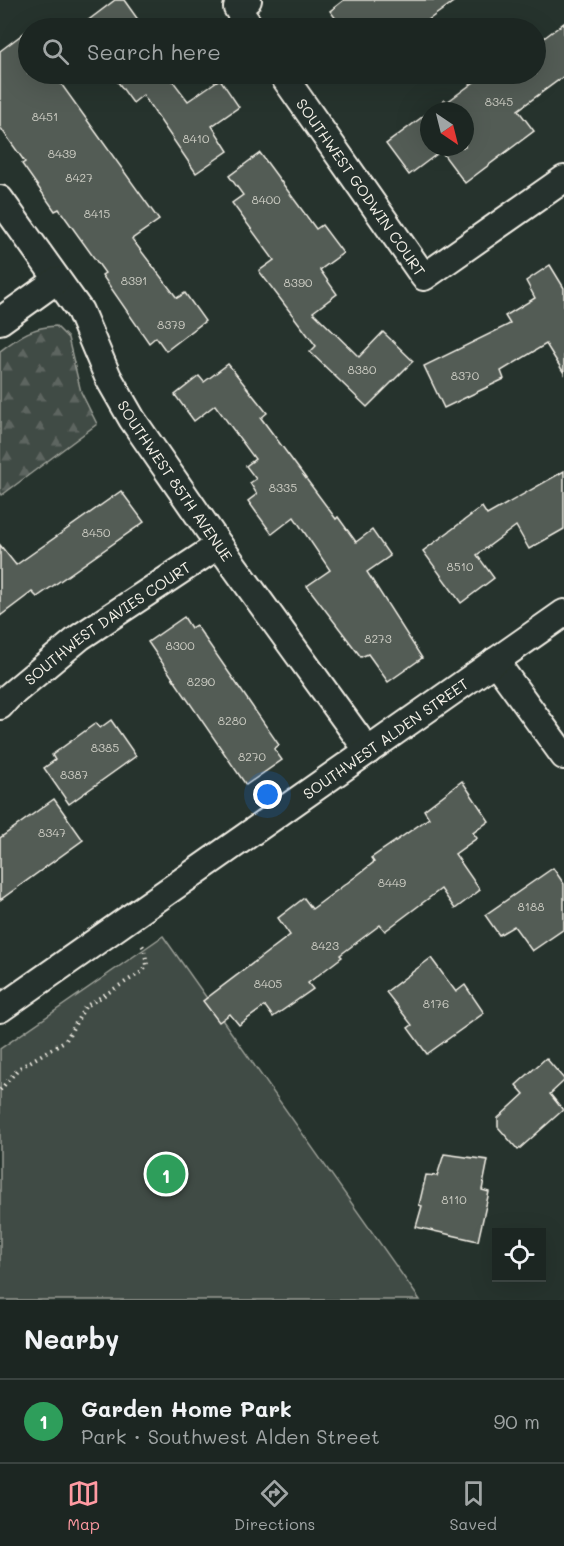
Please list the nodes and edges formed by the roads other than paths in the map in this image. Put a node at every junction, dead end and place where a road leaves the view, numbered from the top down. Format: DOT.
graph roads {
  1 [pos="248,0"];
  2 [pos="244,18"];
  3 [pos="289,84"];
  4 [pos="564,179"];
  5 [pos="0,199"];
  6 [pos="57,280"];
  7 [pos="0,321"];
  8 [pos="219,545"];
  9 [pos="564,613"];
  10 [pos="495,661"];
  11 [pos="0,706"];
  12 [pos="368,751"];
  13 [pos="564,756"];
  14 [pos="0,1009"];
  1 -- 2 [label="street"];
  3 -- 4 [label="street, SOUTHWEST GODWIN COURT"];
  5 -- 6 [label="street, SOUTHWEST 85TH AVENUE"];
  6 -- 7 [label="street"];
  6 -- 8 [label="street, SOUTHWEST 85TH AVENUE"];
  8 -- 11 [label="street, SOUTHWEST DAVIES COURT"];
  8 -- 12 [label="street, SOUTHWEST 85TH AVENUE"];
  9 -- 10 [label="street, SOUTHWEST ALDEN STREET"];
  10 -- 12 [label="street, SOUTHWEST ALDEN STREET"];
  10 -- 13 [label="street"];
  12 -- 14 [label="street, SOUTHWEST ALDEN STREET"];
}
